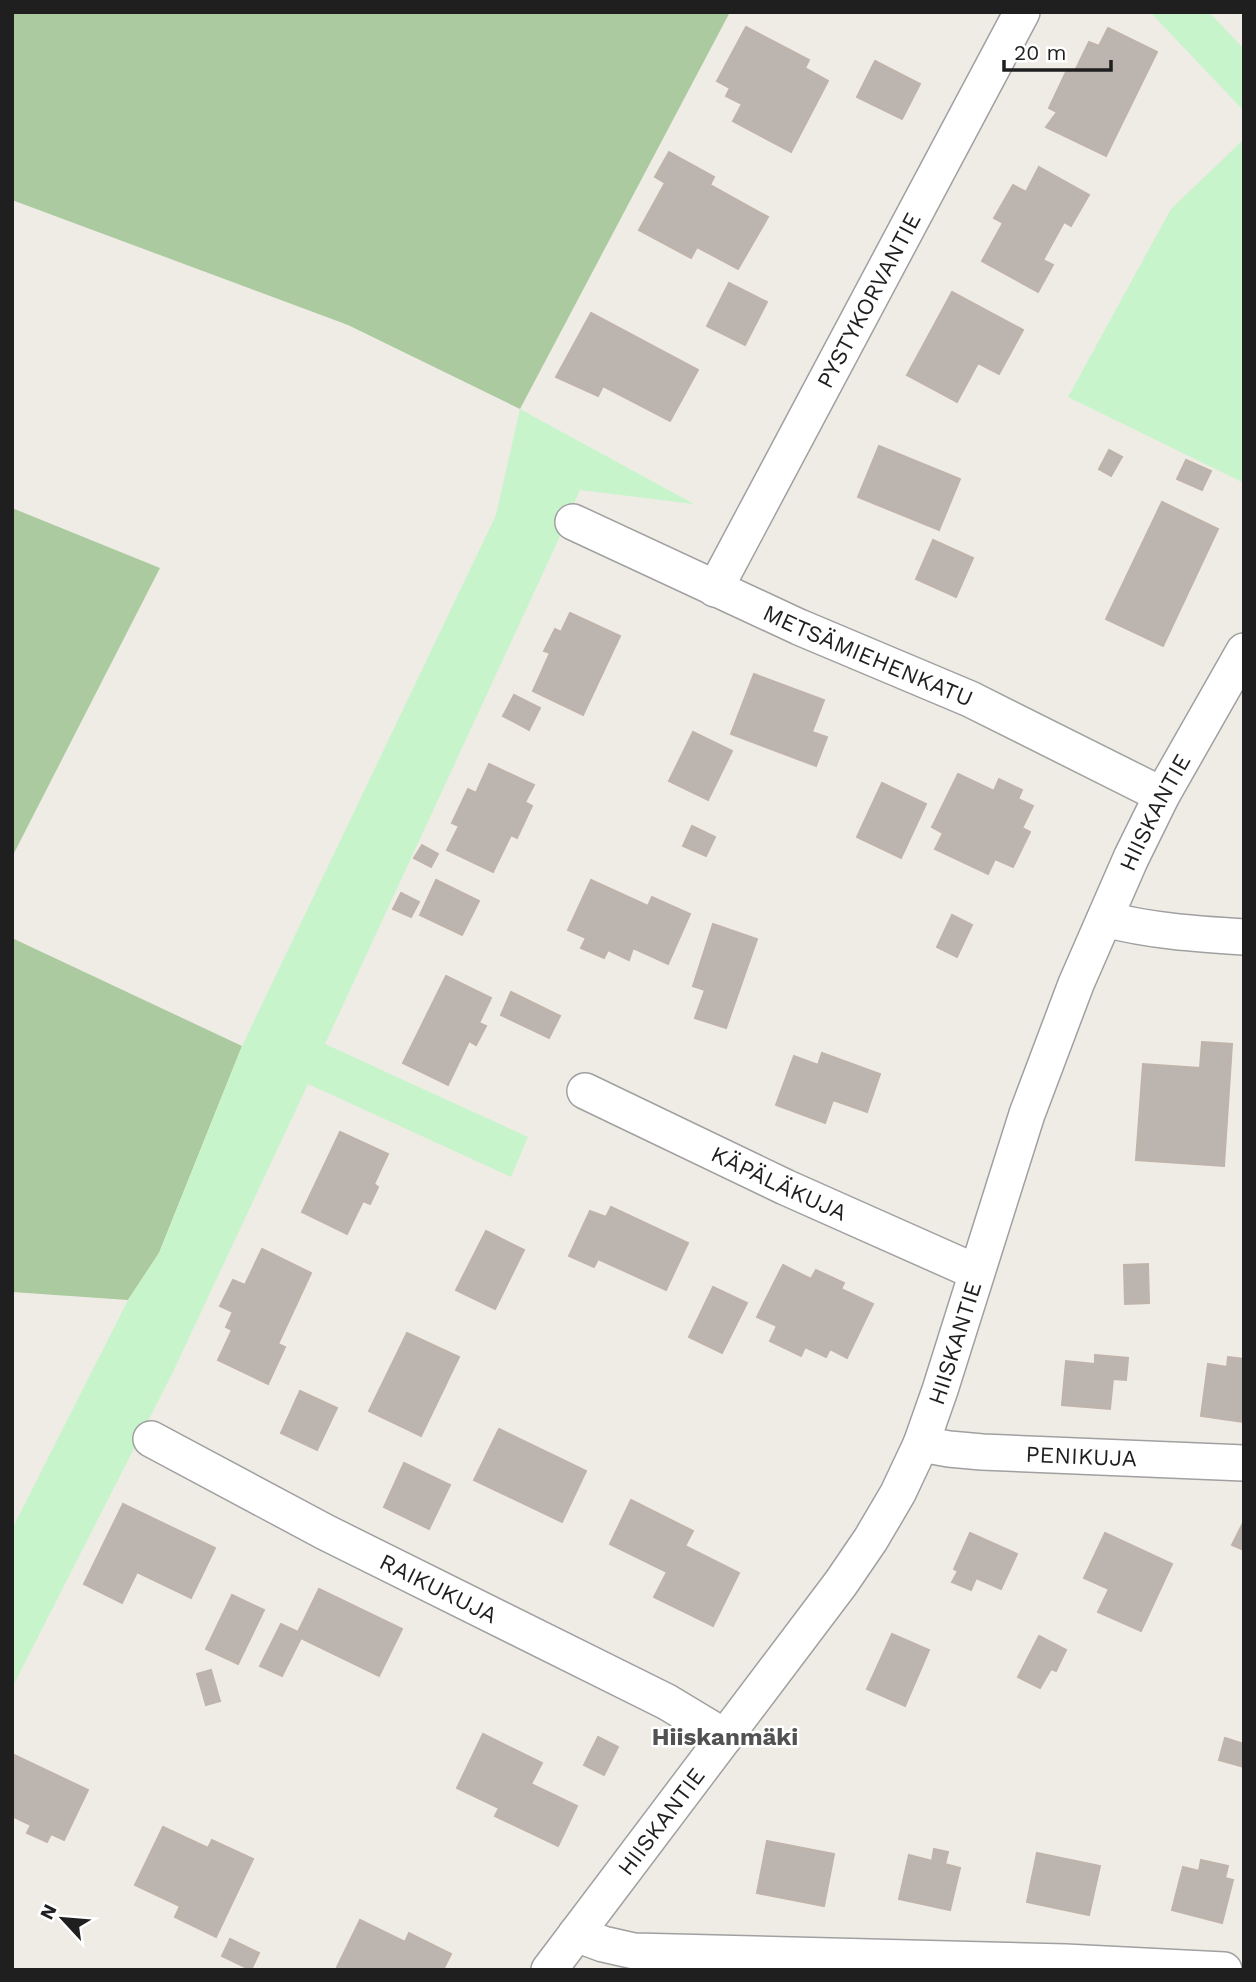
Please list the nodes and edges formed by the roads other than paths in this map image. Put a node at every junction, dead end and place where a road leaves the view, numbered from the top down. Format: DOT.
graph roads {
  1 [pos="1022,12"];
  2 [pos="573,522"];
  3 [pos="715,589"];
  4 [pos="1244,651"];
  5 [pos="1162,795"];
  6 [pos="1105,919"];
  7 [pos="1244,936"];
  8 [pos="585,1091"];
  9 [pos="976,1272"];
  10 [pos="151,1439"];
  11 [pos="921,1444"];
  12 [pos="1244,1463"];
  13 [pos="725,1737"];
  14 [pos="576,1934"];
  15 [pos="549,1970"];
  16 [pos="1224,1970"];
  1 -- 3 [label="street, PYSTYKORVANTIE"];
  2 -- 3 [label="street, METSÄMIEHENKATU"];
  3 -- 5 [label="street, METSÄMIEHENKATU"];
  4 -- 5 [label="street, HIISKANTIE"];
  5 -- 6 [label="street, HIISKANTIE"];
  6 -- 7 [label="street"];
  6 -- 9 [label="street, HIISKANTIE"];
  8 -- 9 [label="street, KÄPÄLÄKUJA"];
  9 -- 11 [label="street, HIISKANTIE"];
  10 -- 13 [label="street, RAIKUKUJA"];
  11 -- 12 [label="street, PENIKUJA"];
  11 -- 13 [label="street, HIISKANTIE"];
  13 -- 14 [label="street, HIISKANTIE"];
  14 -- 15 [label="street, HIISKANTIE"];
  14 -- 16 [label="street"];
}
